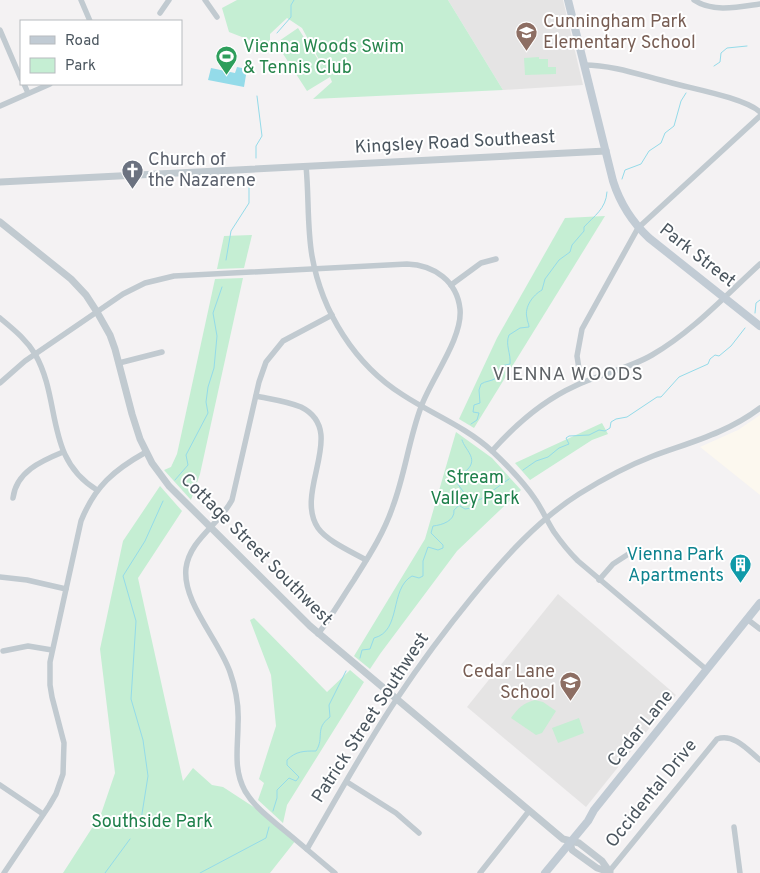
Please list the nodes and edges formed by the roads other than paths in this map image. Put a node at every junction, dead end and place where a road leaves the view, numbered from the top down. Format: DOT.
graph roads {
  1 [pos="81,0"];
  2 [pos="169,0"];
  3 [pos="205,0"];
  4 [pos="568,0"];
  5 [pos="694,0"];
  6 [pos="760,4"];
  7 [pos="160,12"];
  8 [pos="217,17"];
  9 [pos="90,20"];
  10 [pos="0,30"];
  11 [pos="584,65"];
  12 [pos="20,77"];
  13 [pos="24,85"];
  14 [pos="48,85"];
  15 [pos="28,93"];
  16 [pos="0,106"];
  17 [pos="760,114"];
  18 [pos="606,151"];
  19 [pos="306,166"];
  20 [pos="0,182"];
  21 [pos="0,222"];
  22 [pos="638,228"];
  23 [pos="496,259"];
  24 [pos="760,264"];
  25 [pos="315,269"];
  26 [pos="451,285"];
  27 [pos="724,297"];
  28 [pos="98,312"];
  29 [pos="332,315"];
  30 [pos="0,318"];
  31 [pos="760,326"];
  32 [pos="162,352"];
  33 [pos="35,354"];
  34 [pos="119,363"];
  35 [pos="583,382"];
  36 [pos="0,383"];
  37 [pos="256,396"];
  38 [pos="421,406"];
  39 [pos="760,408"];
  40 [pos="492,450"];
  41 [pos="63,452"];
  42 [pos="146,452"];
  43 [pos="97,490"];
  44 [pos="13,498"];
  45 [pos="546,518"];
  46 [pos="210,528"];
  47 [pos="630,553"];
  48 [pos="366,560"];
  49 [pos="0,577"];
  50 [pos="599,580"];
  51 [pos="66,589"];
  52 [pos="760,603"];
  53 [pos="747,619"];
  54 [pos="760,629"];
  55 [pos="318,634"];
  56 [pos="52,650"];
  57 [pos="3,651"];
  58 [pos="707,670"];
  59 [pos="396,700"];
  60 [pos="760,760"];
  61 [pos="347,782"];
  62 [pos="0,785"];
  63 [pos="530,811"];
  64 [pos="44,814"];
  65 [pos="734,827"];
  66 [pos="418,833"];
  67 [pos="570,842"];
  68 [pos="307,849"];
  69 [pos="610,872"];
  70 [pos="4,873"];
  71 [pos="335,873"];
  72 [pos="480,873"];
  73 [pos="545,873"];
  74 [pos="740,873"];
  1 -- 9 [label="street"];
  2 -- 7 [label="street"];
  3 -- 8 [label="street"];
  4 -- 11 [label="main road, Park Street"];
  5 -- 6 [label="street"];
  10 -- 12 [label="street"];
  11 -- 17 [label="street"];
  11 -- 18 [label="main road, Park Street"];
  13 -- 15 [label="street"];
  14 -- 15 [label="street"];
  15 -- 16 [label="street"];
  17 -- 22 [label="street"];
  18 -- 19 [label="street, Kingsley Road Southeast"];
  18 -- 22 [label="main road, Park Street"];
  19 -- 20 [label="street, Kingsley Road Southeast"];
  19 -- 25 [label="street"];
  21 -- 28 [label="street, Cottage Street Southwest"];
  22 -- 27 [label="main road, Park Street"];
  22 -- 35 [label="street"];
  23 -- 26 [label="street"];
  24 -- 27 [label="street"];
  25 -- 26 [label="street"];
  25 -- 28 [label="street"];
  25 -- 29 [label="street"];
  26 -- 38 [label="street"];
  27 -- 31 [label="main road, Park Street"];
  27 -- 35 [label="street"];
  28 -- 33 [label="street"];
  28 -- 34 [label="street, Cottage Street Southwest"];
  29 -- 37 [label="street"];
  29 -- 38 [label="street"];
  30 -- 33 [label="street"];
  32 -- 34 [label="street"];
  33 -- 36 [label="street"];
  33 -- 41 [label="street"];
  34 -- 42 [label="street, Cottage Street Southwest"];
  35 -- 40 [label="street"];
  37 -- 46 [label="street"];
  37 -- 48 [label="street"];
  38 -- 40 [label="street"];
  38 -- 48 [label="street"];
  39 -- 45 [label="street, Patrick Street Southwest"];
  40 -- 45 [label="street"];
  41 -- 43 [label="street"];
  41 -- 44 [label="street"];
  42 -- 43 [label="street"];
  42 -- 46 [label="street, Cottage Street Southwest"];
  43 -- 51 [label="street"];
  45 -- 50 [label="street"];
  45 -- 59 [label="street, Patrick Street Southwest"];
  46 -- 55 [label="street, Cottage Street Southwest"];
  46 -- 68 [label="street"];
  47 -- 50 [label="street"];
  48 -- 55 [label="street"];
  49 -- 51 [label="street"];
  50 -- 58 [label="street"];
  51 -- 56 [label="street"];
  52 -- 53 [label="main road, Cedar Lane"];
  53 -- 54 [label="street"];
  53 -- 58 [label="main road, Cedar Lane"];
  55 -- 59 [label="street, Cottage Street Southwest"];
  56 -- 57 [label="street"];
  56 -- 64 [label="street"];
  58 -- 67 [label="main road, Cedar Lane"];
  59 -- 61 [label="street, Patrick Street Southwest"];
  59 -- 63 [label="street, Cottage Street Southwest"];
  60 -- 69 [label="street, Occidental Drive"];
  61 -- 66 [label="street"];
  61 -- 68 [label="street, Patrick Street Southwest"];
  62 -- 64 [label="street"];
  63 -- 67 [label="street, Cottage Street Southwest"];
  63 -- 72 [label="street"];
  64 -- 70 [label="street"];
  65 -- 74 [label="street"];
  67 -- 69 [label="street, Cottage Street Southwest"];
  67 -- 73 [label="main road, Cedar Lane"];
  68 -- 71 [label="street"];
}
